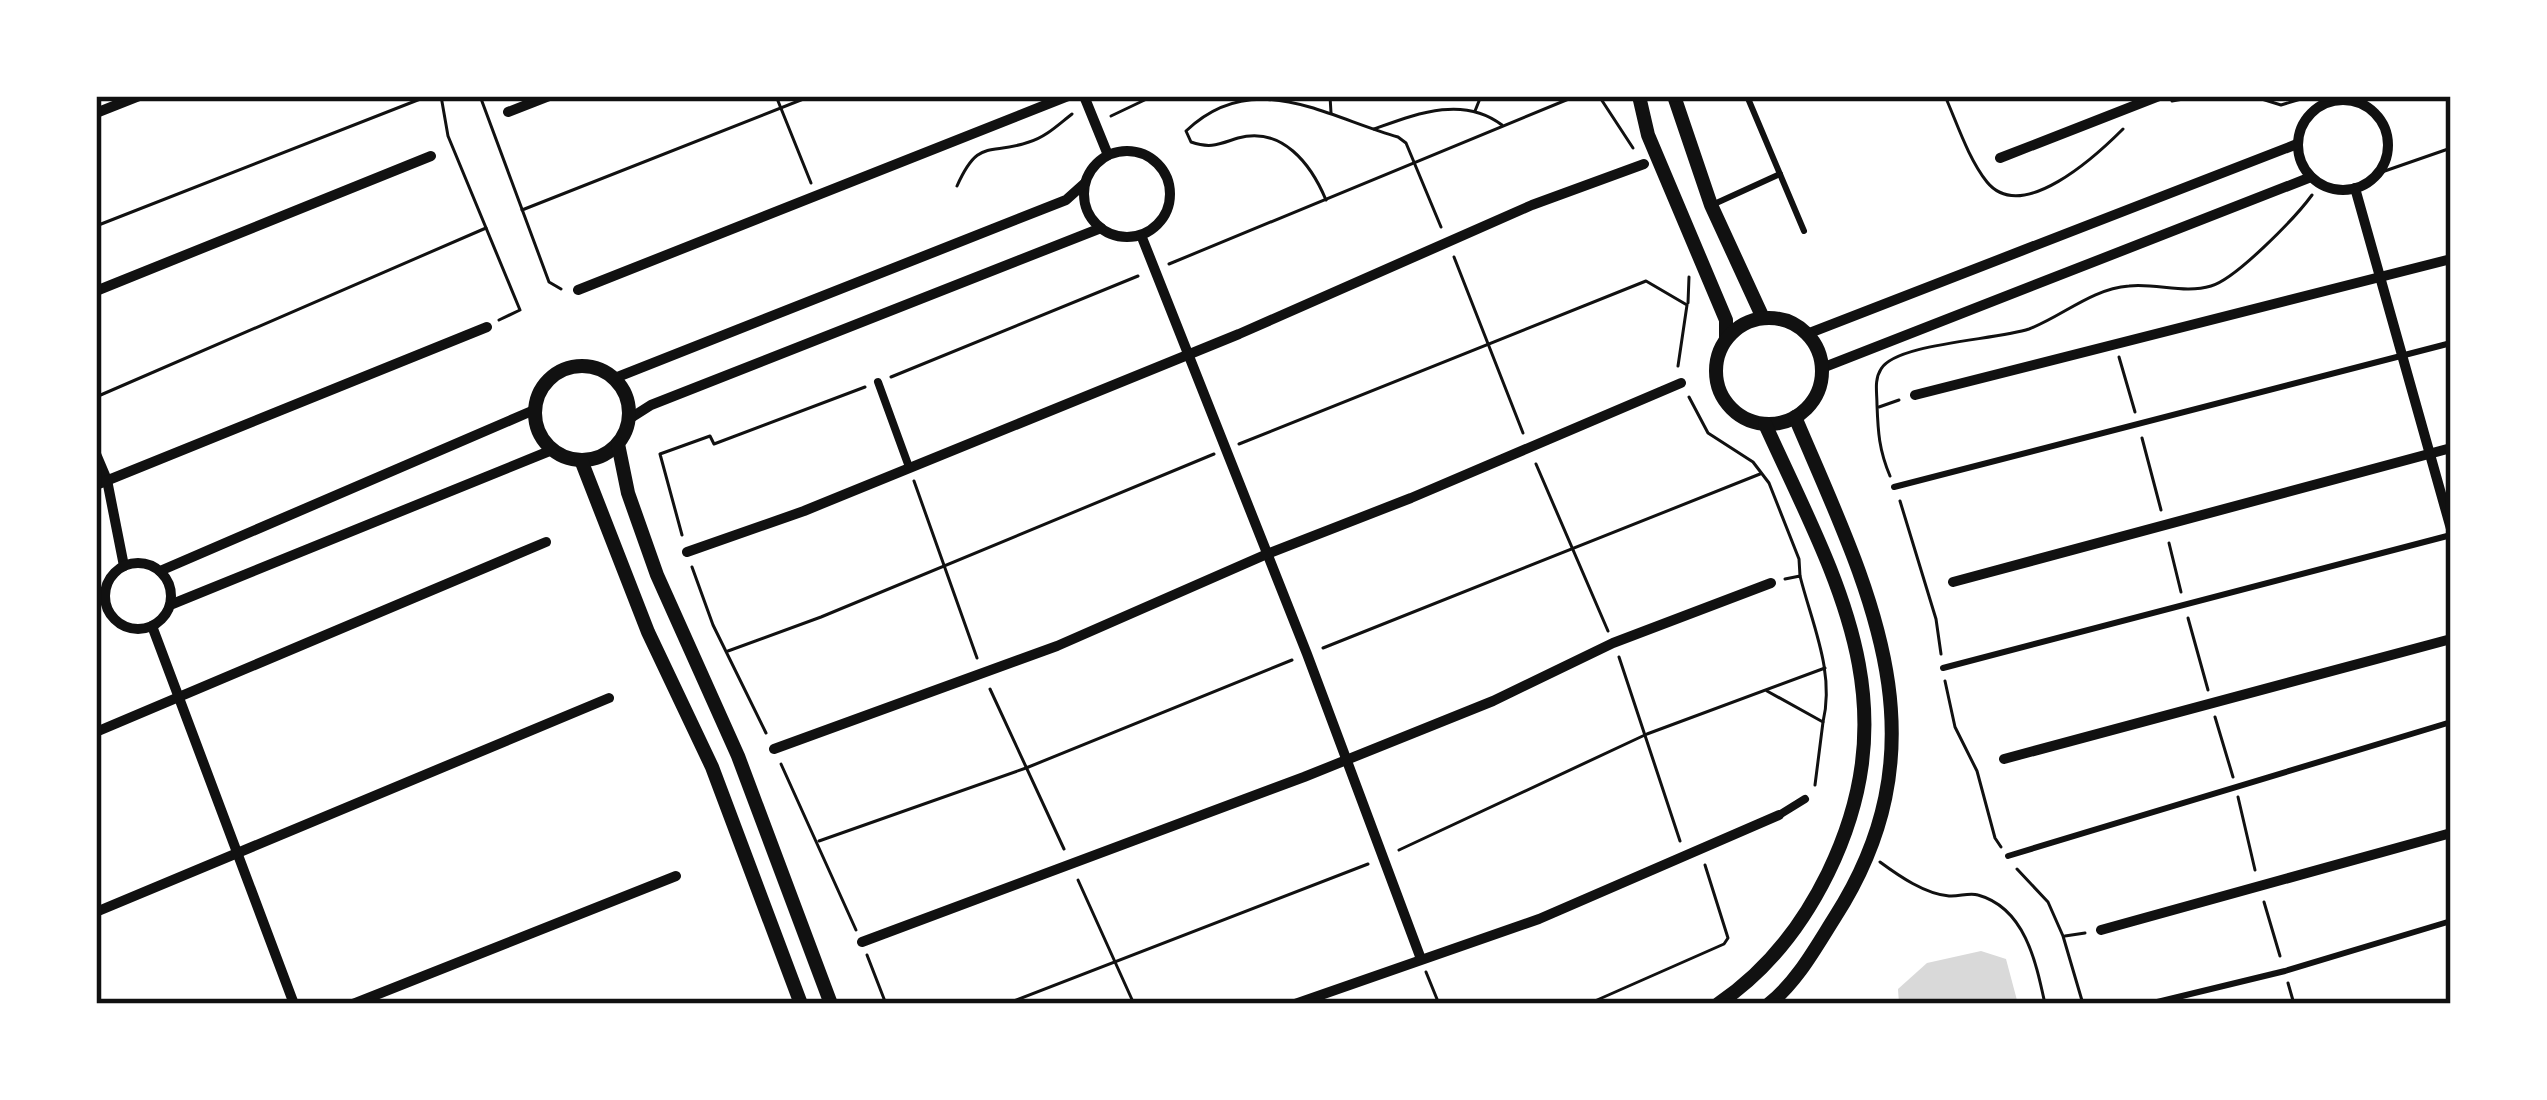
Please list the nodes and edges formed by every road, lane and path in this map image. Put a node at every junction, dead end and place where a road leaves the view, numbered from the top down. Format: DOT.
graph roads {
  1 [pos="139,96"];
  2 [pos="428,96"];
  3 [pos="441,96"];
  4 [pos="480,96"];
  5 [pos="549,96"];
  6 [pos="776,96"];
  7 [pos="811,96"];
  8 [pos="1068,96"];
  9 [pos="1153,96"];
  10 [pos="1330,96"];
  11 [pos="1481,96"];
  12 [pos="1576,96"];
  13 [pos="1599,96"];
  14 [pos="1639,96"];
  15 [pos="1675,96"];
  16 [pos="1747,96"];
  17 [pos="2159,96"];
  18 [pos="2252,96"];
  19 [pos="2311,96"];
  20 [pos="1085,98"];
  21 [pos="2328,99"];
  22 [pos="781,108"];
  23 [pos="508,112"];
  24 [pos="1475,112"];
  25 [pos="96,113"];
  26 [pos="1331,115"];
  27 [pos="1096,124"];
  28 [pos="1503,126"];
  29 [pos="1373,130"];
  30 [pos="2297,143"];
  31 [pos="2451,148"];
  32 [pos="1108,155"];
  33 [pos="431,156"];
  34 [pos="2000,158"];
  35 [pos="1414,164"];
  36 [pos="1643,164"];
  37 [pos="2379,172"];
  38 [pos="1780,174"];
  39 [pos="2316,180"];
  40 [pos="1085,183"];
  41 [pos="957,186"];
  42 [pos="2355,188"];
  43 [pos="817,196"];
  44 [pos="1326,200"];
  45 [pos="1711,206"];
  46 [pos="522,210"];
  47 [pos="96,226"];
  48 [pos="486,228"];
  49 [pos="1101,228"];
  50 [pos="1804,231"];
  51 [pos="1141,235"];
  52 [pos="1449,244"];
  53 [pos="2451,259"];
  54 [pos="1154,270"];
  55 [pos="1689,272"];
  56 [pos="2378,277"];
  57 [pos="1655,284"];
  58 [pos="578,290"];
  59 [pos="96,291"];
  60 [pos="1688,305"];
  61 [pos="1763,318"];
  62 [pos="487,327"];
  63 [pos="1807,334"];
  64 [pos="1726,339"];
  65 [pos="1489,343"];
  66 [pos="2451,343"];
  67 [pos="2115,344"];
  68 [pos="1188,355"];
  69 [pos="2401,355"];
  70 [pos="1822,368"];
  71 [pos="615,378"];
  72 [pos="878,382"];
  73 [pos="1681,383"];
  74 [pos="1915,395"];
  75 [pos="96,397"];
  76 [pos="1878,408"];
  77 [pos="534,410"];
  78 [pos="1795,416"];
  79 [pos="629,419"];
  80 [pos="2138,423"];
  81 [pos="1765,424"];
  82 [pos="618,444"];
  83 [pos="1529,447"];
  84 [pos="2451,448"];
  85 [pos="1225,449"];
  86 [pos="553,450"];
  87 [pos="96,454"];
  88 [pos="2429,454"];
  89 [pos="581,460"];
  90 [pos="909,467"];
  91 [pos="102,482"];
  92 [pos="1894,487"];
  93 [pos="2165,525"];
  94 [pos="2451,532"];
  95 [pos="546,542"];
  96 [pos="1573,549"];
  97 [pos="687,552"];
  98 [pos="1267,554"];
  99 [pos="944,563"];
  100 [pos="124,566"];
  101 [pos="160,572"];
  102 [pos="1801,575"];
  103 [pos="1953,582"];
  104 [pos="1772,583"];
  105 [pos="170,605"];
  106 [pos="2185,605"];
  107 [pos="152,626"];
  108 [pos="2451,638"];
  109 [pos="1613,643"];
  110 [pos="726,652"];
  111 [pos="1307,654"];
  112 [pos="1825,668"];
  113 [pos="1943,668"];
  114 [pos="983,675"];
  115 [pos="1766,690"];
  116 [pos="178,697"];
  117 [pos="609,698"];
  118 [pos="2211,703"];
  119 [pos="1823,722"];
  120 [pos="2451,722"];
  121 [pos="96,732"];
  122 [pos="1647,734"];
  123 [pos="774,749"];
  124 [pos="2004,759"];
  125 [pos="1346,760"];
  126 [pos="1026,768"];
  127 [pos="2236,788"];
  128 [pos="1805,799"];
  129 [pos="1779,815"];
  130 [pos="2451,833"];
  131 [pos="817,841"];
  132 [pos="1699,848"];
  133 [pos="238,854"];
  134 [pos="1684,854"];
  135 [pos="1869,854"];
  136 [pos="2008,856"];
  137 [pos="1383,858"];
  138 [pos="1070,862"];
  139 [pos="676,876"];
  140 [pos="2259,886"];
  141 [pos="96,912"];
  142 [pos="2451,921"];
  143 [pos="2101,930"];
  144 [pos="2063,936"];
  145 [pos="862,942"];
  146 [pos="1421,959"];
  147 [pos="1117,964"];
  148 [pos="2285,971"];
  149 [pos="1774,1002"];
  150 [pos="294,1004"];
  151 [pos="353,1004"];
  152 [pos="800,1004"];
  153 [pos="831,1004"];
  154 [pos="886,1004"];
  155 [pos="1006,1004"];
  156 [pos="1134,1004"];
  157 [pos="1295,1004"];
  158 [pos="1439,1004"];
  159 [pos="1588,1004"];
  160 [pos="1718,1004"];
  161 [pos="2045,1004"];
  162 [pos="2083,1004"];
  163 [pos="2150,1004"];
  164 [pos="2294,1004"];
  1 -- 25 [label="street"];
  2 -- 47 [label="path"];
  3 -- 48 [label="path"];
  4 -- 46 [label="path"];
  5 -- 23 [label="street"];
  6 -- 22 [label="path"];
  7 -- 22 [label="path"];
  8 -- 43 [label="street"];
  9 -- 27 [label="path"];
  10 -- 26 [label="path"];
  11 -- 24 [label="path"];
  12 -- 28 [label="path"];
  13 -- 36 [label="path"];
  14 -- 64 [label="street"];
  15 -- 45 [label="street"];
  16 -- 38 [label="lane"];
  17 -- 34 [label="street"];
  18 -- 19 [label="path"];
  20 -- 27 [label="street"];
  20 -- 41 [label="path"];
  21 -- 30 [label="street"];
  21 -- 37 [label="street"];
  22 -- 43 [label="path"];
  22 -- 46 [label="path"];
  24 -- 28 [label="path"];
  24 -- 29 [label="path"];
  26 -- 29 [label="path"];
  26 -- 44 [label="path"];
  27 -- 32 [label="street"];
  28 -- 35 [label="path"];
  29 -- 35 [label="path"];
  30 -- 39 [label="street"];
  30 -- 63 [label="street"];
  31 -- 37 [label="path"];
  32 -- 40 [label="street"];
  32 -- 51 [label="street"];
  33 -- 59 [label="street"];
  35 -- 44 [label="path"];
  35 -- 52 [label="path"];
  36 -- 52 [label="street"];
  37 -- 42 [label="street"];
  38 -- 45 [label="lane"];
  38 -- 50 [label="lane"];
  39 -- 42 [label="street"];
  39 -- 70 [label="street"];
  39 -- 76 [label="path"];
  40 -- 49 [label="street"];
  40 -- 71 [label="street"];
  42 -- 56 [label="street"];
  43 -- 58 [label="street"];
  44 -- 54 [label="path"];
  45 -- 61 [label="street"];
  46 -- 58 [label="path"];
  48 -- 62 [label="path"];
  48 -- 75 [label="path"];
  49 -- 51 [label="street"];
  49 -- 79 [label="street"];
  51 -- 54 [label="street"];
  52 -- 65 [label="path"];
  52 -- 68 [label="street"];
  53 -- 56 [label="street"];
  54 -- 68 [label="street"];
  54 -- 72 [label="path"];
  55 -- 60 [label="path"];
  56 -- 67 [label="street"];
  56 -- 69 [label="street"];
  57 -- 65 [label="path"];
  61 -- 63 [label="street"];
  61 -- 64 [label="street"];
  62 -- 91 [label="street"];
  63 -- 70 [label="street"];
  64 -- 81 [label="street"];
  65 -- 83 [label="path"];
  65 -- 85 [label="path"];
  66 -- 69 [label="lane"];
  67 -- 74 [label="street"];
  67 -- 80 [label="path"];
  68 -- 85 [label="street"];
  68 -- 90 [label="street"];
  69 -- 80 [label="lane"];
  69 -- 88 [label="street"];
  70 -- 78 [label="street"];
  71 -- 77 [label="street"];
  71 -- 79 [label="street"];
  72 -- 90 [label="street"];
  72 -- 97 [label="path"];
  73 -- 83 [label="street"];
  74 -- 76 [label="path"];
  76 -- 92 [label="path"];
  77 -- 86 [label="street"];
  77 -- 101 [label="street"];
  78 -- 81 [label="street"];
  78 -- 135 [label="street"];
  79 -- 82 [label="street"];
  80 -- 92 [label="lane"];
  80 -- 93 [label="path"];
  81 -- 160 [label="street"];
  82 -- 89 [label="street"];
  82 -- 153 [label="street"];
  83 -- 96 [label="path"];
  83 -- 98 [label="street"];
  84 -- 88 [label="street"];
  85 -- 98 [label="street"];
  85 -- 99 [label="path"];
  86 -- 89 [label="street"];
  86 -- 105 [label="street"];
  87 -- 91 [label="street"];
  88 -- 93 [label="street"];
  88 -- 94 [label="street"];
  89 -- 152 [label="street"];
  90 -- 97 [label="street"];
  90 -- 99 [label="path"];
  91 -- 100 [label="street"];
  92 -- 113 [label="path"];
  93 -- 103 [label="street"];
  93 -- 106 [label="path"];
  94 -- 106 [label="lane"];
  95 -- 116 [label="street"];
  96 -- 102 [label="path"];
  96 -- 109 [label="path"];
  96 -- 111 [label="path"];
  97 -- 110 [label="path"];
  98 -- 111 [label="street"];
  98 -- 114 [label="street"];
  99 -- 110 [label="path"];
  99 -- 114 [label="path"];
  100 -- 101 [label="street"];
  100 -- 107 [label="street"];
  101 -- 105 [label="street"];
  102 -- 104 [label="path"];
  102 -- 112 [label="path"];
  104 -- 109 [label="street"];
  105 -- 107 [label="street"];
  106 -- 113 [label="lane"];
  106 -- 118 [label="path"];
  107 -- 116 [label="street"];
  108 -- 118 [label="street"];
  109 -- 122 [label="path"];
  109 -- 125 [label="street"];
  110 -- 123 [label="path"];
  111 -- 125 [label="street"];
  111 -- 126 [label="path"];
  112 -- 115 [label="path"];
  112 -- 119 [label="path"];
  113 -- 136 [label="path"];
  114 -- 123 [label="street"];
  114 -- 126 [label="path"];
  115 -- 119 [label="path"];
  115 -- 122 [label="path"];
  116 -- 121 [label="street"];
  116 -- 133 [label="street"];
  117 -- 133 [label="street"];
  118 -- 124 [label="street"];
  118 -- 127 [label="path"];
  119 -- 128 [label="path"];
  120 -- 127 [label="lane"];
  122 -- 134 [label="path"];
  122 -- 137 [label="path"];
  123 -- 131 [label="path"];
  125 -- 137 [label="street"];
  125 -- 138 [label="street"];
  126 -- 131 [label="path"];
  126 -- 138 [label="path"];
  127 -- 136 [label="lane"];
  127 -- 140 [label="path"];
  128 -- 129 [label="street"];
  129 -- 132 [label="street"];
  130 -- 140 [label="street"];
  131 -- 145 [label="path"];
  132 -- 134 [label="street"];
  132 -- 159 [label="path"];
  133 -- 141 [label="street"];
  133 -- 150 [label="street"];
  134 -- 146 [label="street"];
  135 -- 149 [label="street"];
  135 -- 161 [label="path"];
  136 -- 144 [label="path"];
  137 -- 146 [label="street"];
  137 -- 147 [label="path"];
  138 -- 145 [label="street"];
  138 -- 147 [label="path"];
  139 -- 151 [label="street"];
  140 -- 143 [label="street"];
  140 -- 148 [label="path"];
  142 -- 148 [label="lane"];
  143 -- 144 [label="path"];
  144 -- 162 [label="path"];
  145 -- 154 [label="path"];
  146 -- 157 [label="street"];
  146 -- 158 [label="path"];
  147 -- 155 [label="path"];
  147 -- 156 [label="path"];
  148 -- 163 [label="lane"];
  148 -- 164 [label="path"];
}
